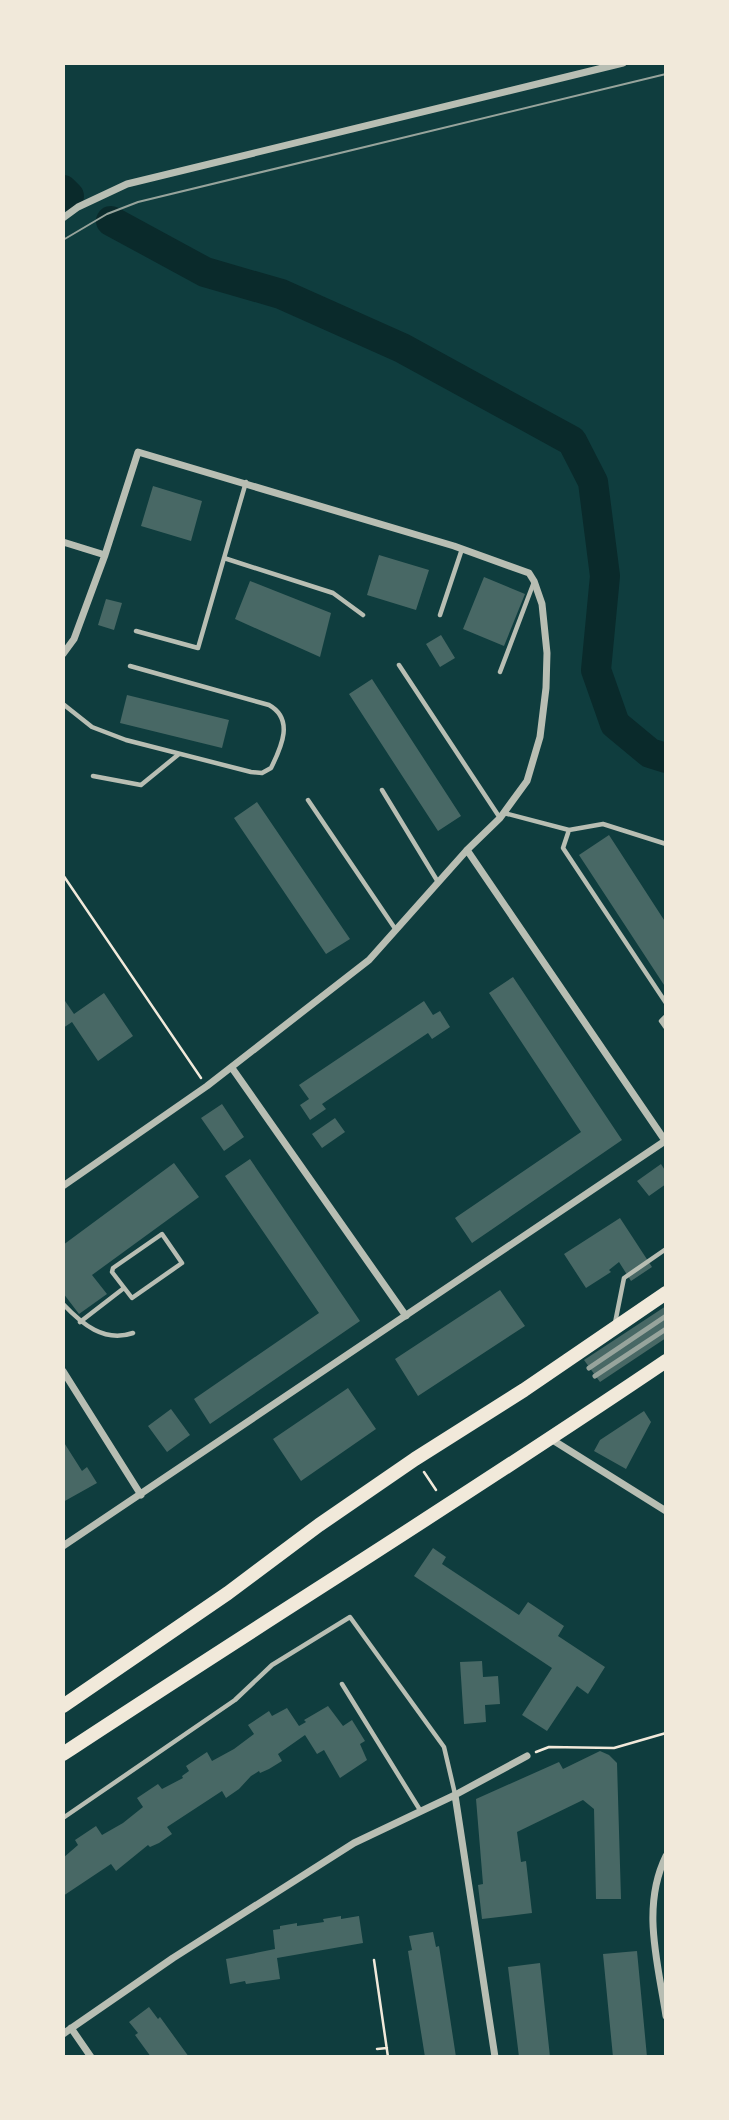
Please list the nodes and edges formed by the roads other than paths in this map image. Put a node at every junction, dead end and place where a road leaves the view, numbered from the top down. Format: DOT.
graph roads {
  1 [pos="623,63"];
  2 [pos="63,218"];
  3 [pos="246,482"];
  4 [pos="63,541"];
  5 [pos="462,548"];
  6 [pos="105,555"];
  7 [pos="224,558"];
  8 [pos="534,581"];
  9 [pos="363,615"];
  10 [pos="440,615"];
  11 [pos="136,631"];
  12 [pos="63,654"];
  13 [pos="399,665"];
  14 [pos="130,666"];
  15 [pos="500,672"];
  16 [pos="63,704"];
  17 [pos="180,754"];
  18 [pos="93,776"];
  19 [pos="382,790"];
  20 [pos="308,800"];
  21 [pos="502,815"];
  22 [pos="569,830"];
  23 [pos="666,844"];
  24 [pos="467,850"];
  25 [pos="438,883"];
  26 [pos="397,930"];
  27 [pos="666,1003"];
  28 [pos="666,1016"];
  29 [pos="666,1028"];
  30 [pos="232,1068"];
  31 [pos="666,1142"];
  32 [pos="63,1186"];
  33 [pos="666,1249"];
  34 [pos="124,1288"];
  35 [pos="666,1293"];
  36 [pos="63,1304"];
  37 [pos="406,1316"];
  38 [pos="80,1322"];
  39 [pos="614,1328"];
  40 [pos="133,1333"];
  41 [pos="666,1361"];
  42 [pos="63,1371"];
  43 [pos="551,1439"];
  44 [pos="141,1494"];
  45 [pos="666,1511"];
  46 [pos="63,1546"];
  47 [pos="342,1684"];
  48 [pos="63,1706"];
  49 [pos="63,1754"];
  50 [pos="527,1756"];
  51 [pos="455,1795"];
  52 [pos="420,1810"];
  53 [pos="63,1818"];
  54 [pos="666,1856"];
  55 [pos="666,2016"];
  56 [pos="71,2028"];
  57 [pos="63,2034"];
  58 [pos="91,2057"];
  59 [pos="495,2057"];
  1 -- 2 [label="street"];
  3 -- 5 [label="street"];
  3 -- 6 [label="street"];
  3 -- 7 [label="lane"];
  4 -- 6 [label="street"];
  5 -- 8 [label="street"];
  5 -- 10 [label="lane"];
  6 -- 12 [label="street"];
  7 -- 9 [label="lane"];
  7 -- 11 [label="lane"];
  8 -- 15 [label="lane"];
  8 -- 21 [label="street"];
  13 -- 21 [label="lane"];
  14 -- 17 [label="lane"];
  16 -- 17 [label="lane"];
  17 -- 18 [label="lane"];
  19 -- 25 [label="lane"];
  20 -- 26 [label="lane"];
  21 -- 22 [label="lane"];
  21 -- 24 [label="street"];
  22 -- 23 [label="lane"];
  22 -- 27 [label="lane"];
  24 -- 25 [label="street"];
  24 -- 31 [label="street"];
  25 -- 26 [label="street"];
  26 -- 30 [label="street"];
  28 -- 29 [label="lane"];
  30 -- 32 [label="street"];
  30 -- 37 [label="street"];
  31 -- 37 [label="street"];
  33 -- 39 [label="lane"];
  34 -- 34 [label="lane"];
  34 -- 38 [label="lane"];
  35 -- 39 [label="main road"];
  36 -- 38 [label="lane"];
  37 -- 44 [label="street"];
  38 -- 40 [label="lane"];
  39 -- 48 [label="main road"];
  41 -- 43 [label="main road"];
  42 -- 44 [label="street"];
  43 -- 45 [label="street"];
  43 -- 49 [label="main road"];
  44 -- 46 [label="street"];
  47 -- 52 [label="lane"];
  50 -- 51 [label="street"];
  51 -- 52 [label="street"];
  51 -- 53 [label="lane"];
  51 -- 59 [label="street"];
  52 -- 56 [label="street"];
  54 -- 55 [label="street"];
  56 -- 57 [label="street"];
  56 -- 58 [label="street"];
}
